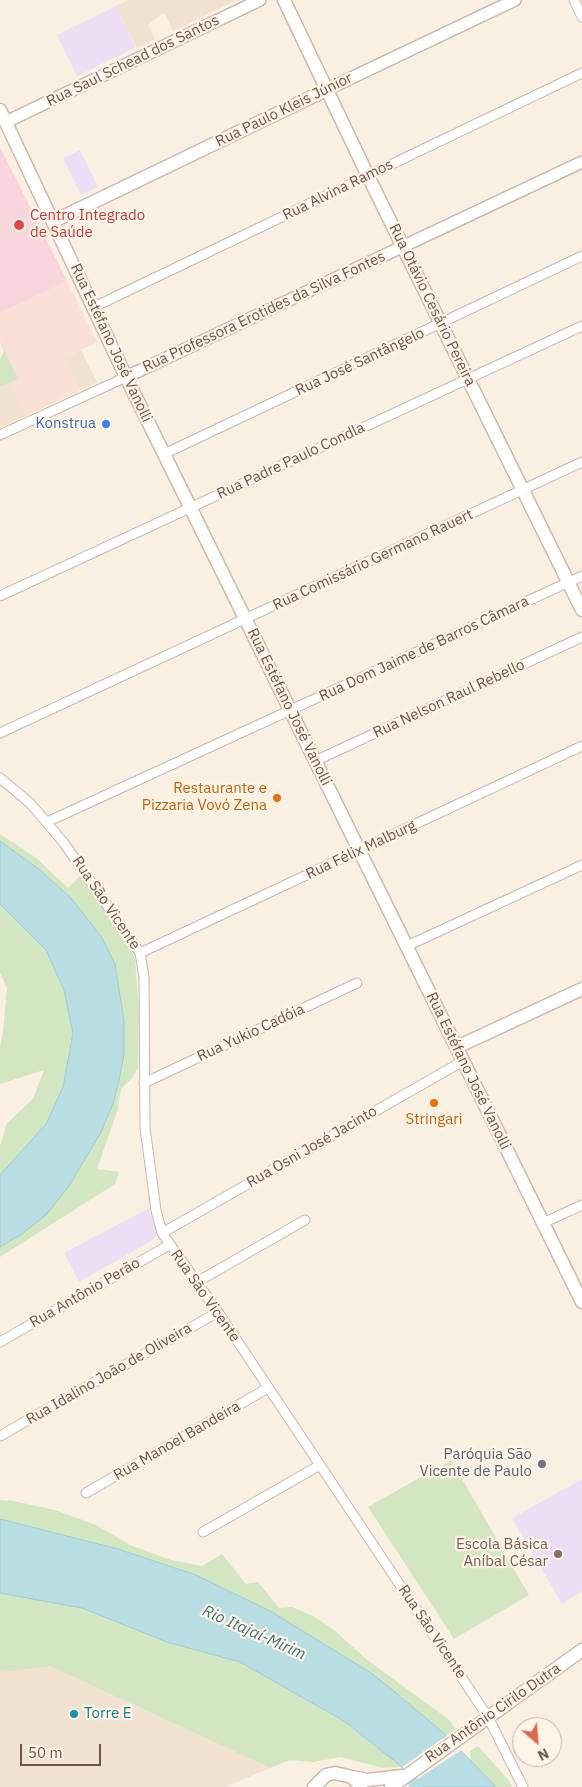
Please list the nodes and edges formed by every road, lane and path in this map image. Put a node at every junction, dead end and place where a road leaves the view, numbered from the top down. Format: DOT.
graph roads {
  1 [pos="260,0"];
  2 [pos="284,0"];
  3 [pos="514,0"];
  4 [pos="574,0"];
  5 [pos="582,17"];
  6 [pos="582,73"];
  7 [pos="328,89"];
  8 [pos="0,110"];
  9 [pos="6,122"];
  10 [pos="582,162"];
  11 [pos="368,176"];
  12 [pos="54,221"];
  13 [pos="403,246"];
  14 [pos="582,256"];
  15 [pos="94,307"];
  16 [pos="441,323"];
  17 [pos="582,326"];
  18 [pos="126,377"];
  19 [pos="468,379"];
  20 [pos="0,435"];
  21 [pos="164,454"];
  22 [pos="582,462"];
  23 [pos="523,490"];
  24 [pos="191,508"];
  25 [pos="582,576"];
  26 [pos="568,582"];
  27 [pos="0,596"];
  28 [pos="582,610"];
  29 [pos="245,619"];
  30 [pos="582,637"];
  31 [pos="290,710"];
  32 [pos="0,733"];
  33 [pos="582,746"];
  34 [pos="315,761"];
  35 [pos="0,778"];
  36 [pos="47,822"];
  37 [pos="360,850"];
  38 [pos="582,865"];
  39 [pos="407,946"];
  40 [pos="140,953"];
  41 [pos="357,984"];
  42 [pos="582,989"];
  43 [pos="456,1047"];
  44 [pos="463,1061"];
  45 [pos="144,1083"];
  46 [pos="582,1205"];
  47 [pos="305,1220"];
  48 [pos="543,1223"];
  49 [pos="162,1233"];
  50 [pos="170,1245"];
  51 [pos="197,1282"];
  52 [pos="580,1296"];
  53 [pos="218,1312"];
  54 [pos="0,1342"];
  55 [pos="268,1388"];
  56 [pos="0,1436"];
  57 [pos="320,1465"];
  58 [pos="86,1493"];
  59 [pos="203,1532"];
  60 [pos="582,1650"];
  61 [pos="488,1717"];
  62 [pos="405,1775"];
  63 [pos="356,1782"];
  64 [pos="314,1787"];
  65 [pos="391,1787"];
  66 [pos="523,1787"];
  1 -- 9 [label="street, Rua Saul Schead dos Santos"];
  2 -- 7 [label="main road, Rua Otávio Cesário Pereira"];
  3 -- 7 [label="street, Rua Paulo Kleis Júnior"];
  4 -- 5 [label="street"];
  6 -- 11 [label="street, Rua Alvina Ramos"];
  7 -- 11 [label="main road, Rua Otávio Cesário Pereira"];
  7 -- 12 [label="main road, Rua Paulo Kleis Júnior"];
  8 -- 9 [label="main road, Rua Estéfano José Vanolli"];
  9 -- 12 [label="main road, Rua Estéfano José Vanolli"];
  10 -- 13 [label="street, Rua Professora Erotides da Silva Fontes"];
  11 -- 13 [label="main road, Rua Otávio Cesário Pereira"];
  11 -- 15 [label="street, Rua Alvina Ramos"];
  12 -- 15 [label="main road, Rua Estéfano José Vanolli"];
  13 -- 16 [label="main road, Rua Otávio Cesário Pereira"];
  13 -- 18 [label="street, Rua Professora Erotides da Silva Fontes"];
  14 -- 16 [label="street, Rua José Santângelo"];
  15 -- 18 [label="main road, Rua Estéfano José Vanolli"];
  16 -- 19 [label="main road, Rua Otávio Cesário Pereira"];
  16 -- 21 [label="street, Rua José Santângelo"];
  17 -- 19 [label="street, Rua Padre Paulo Condla"];
  18 -- 20 [label="street, Rua Professora Erotides da Silva Fontes"];
  18 -- 21 [label="main road, Rua Estéfano José Vanolli"];
  19 -- 23 [label="main road, Rua Otávio Cesário Pereira"];
  19 -- 24 [label="street, Rua Padre Paulo Condla"];
  21 -- 24 [label="main road, Rua Estéfano José Vanolli"];
  22 -- 23 [label="street, Rua Comissário Germano Rauert"];
  23 -- 26 [label="main road, Rua Otávio Cesário Pereira"];
  23 -- 29 [label="street, Rua Comissário Germano Rauert"];
  24 -- 27 [label="street, Rua Padre Paulo Condla"];
  24 -- 29 [label="main road, Rua Estéfano José Vanolli"];
  25 -- 26 [label="street, Rua Dom Jaime de Barros Câmara"];
  26 -- 28 [label="main road, Rua Otávio Cesário Pereira"];
  26 -- 31 [label="street, Rua Dom Jaime de Barros Câmara"];
  29 -- 31 [label="main road, Rua Estéfano José Vanolli"];
  29 -- 32 [label="street, Rua Comissário Germano Rauert"];
  30 -- 34 [label="street, Rua Nelson Raul Rebello"];
  31 -- 34 [label="main road, Rua Estéfano José Vanolli"];
  31 -- 36 [label="street, Rua Dom Jaime de Barros Câmara"];
  33 -- 37 [label="street, Rua Félix Malburg"];
  34 -- 37 [label="main road, Rua Estéfano José Vanolli"];
  35 -- 36 [label="street, Rua São Vicente"];
  36 -- 40 [label="street, Rua São Vicente"];
  37 -- 39 [label="main road, Rua Estéfano José Vanolli"];
  37 -- 40 [label="street, Rua Félix Malburg"];
  38 -- 39 [label="street"];
  39 -- 43 [label="main road, Rua Estéfano José Vanolli"];
  40 -- 45 [label="street, Rua São Vicente"];
  41 -- 45 [label="street, Rua Yukio Cadóia"];
  42 -- 43 [label="main road"];
  43 -- 44 [label="main road, Rua Estéfano José Vanolli"];
  44 -- 48 [label="main road, Rua Estéfano José Vanolli"];
  44 -- 49 [label="street, Rua Osni José Jacinto"];
  45 -- 49 [label="street, Rua São Vicente"];
  46 -- 48 [label="street"];
  47 -- 51 [label="street"];
  48 -- 52 [label="main road, Rua Estéfano José Vanolli"];
  49 -- 50 [label="street, Rua São Vicente"];
  50 -- 51 [label="street, Rua São Vicente"];
  50 -- 54 [label="street, Rua Antônio Perão"];
  51 -- 53 [label="street, Rua São Vicente"];
  53 -- 55 [label="street, Rua São Vicente"];
  53 -- 56 [label="street, Rua Idalino João de Oliveira"];
  55 -- 57 [label="street, Rua São Vicente"];
  55 -- 58 [label="street, Rua Manoel Bandeira"];
  57 -- 59 [label="street"];
  57 -- 61 [label="street, Rua São Vicente"];
  60 -- 61 [label="main road, Rua Antônio Cirilo Dutra"];
  61 -- 62 [label="main road, Rua Antônio Cirilo Dutra"];
  61 -- 66 [label="street, Rua São Vicente"];
  62 -- 63 [label="main road, Rua Antônio Cirilo Dutra"];
  62 -- 65 [label="main road, Rua Antônio Cirilo Dutra"];
  63 -- 64 [label="main road, Rua Antônio Cirilo Dutra"];
}
